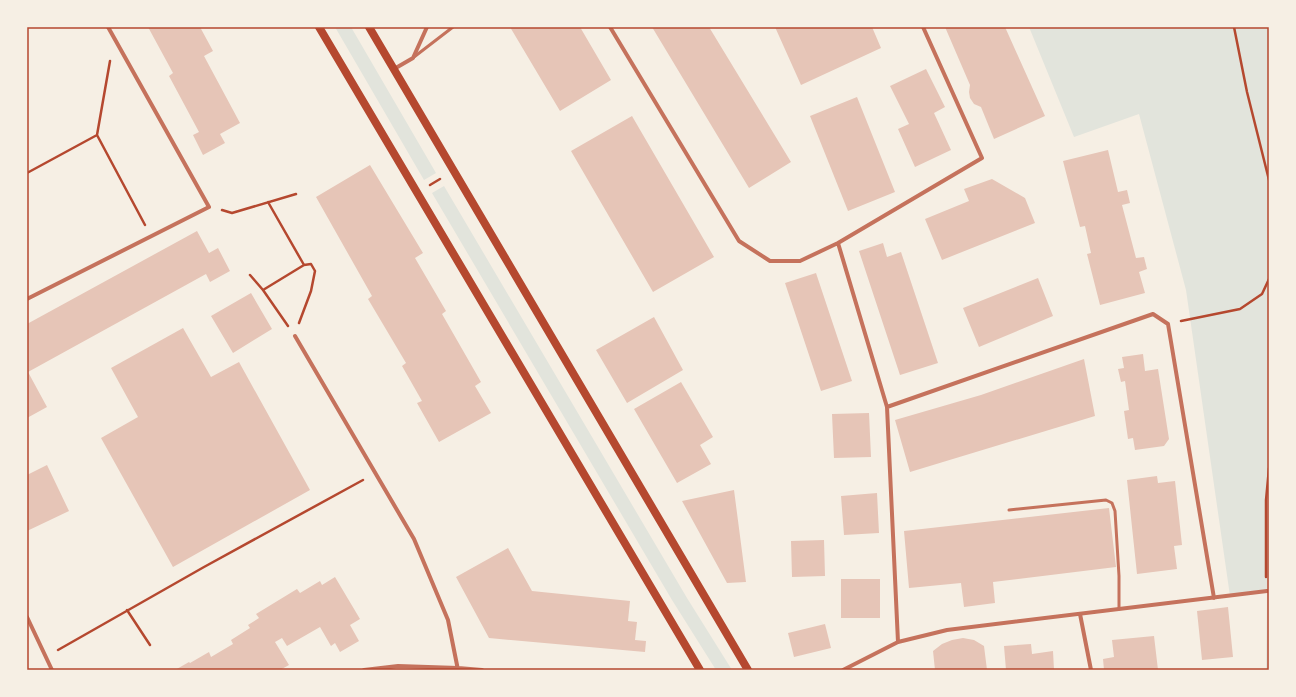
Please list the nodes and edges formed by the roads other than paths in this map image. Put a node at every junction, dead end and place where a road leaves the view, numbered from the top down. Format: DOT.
graph roads {
  1 [pos="108,27"];
  2 [pos="319,27"];
  3 [pos="369,27"];
  4 [pos="426,27"];
  5 [pos="453,27"];
  6 [pos="610,27"];
  7 [pos="923,27"];
  8 [pos="413,58"];
  9 [pos="394,69"];
  10 [pos="838,243"];
  11 [pos="27,299"];
  12 [pos="295,336"];
  13 [pos="887,407"];
  14 [pos="1009,510"];
  15 [pos="1267,591"];
  16 [pos="1214,598"];
  17 [pos="1119,609"];
  18 [pos="1080,614"];
  19 [pos="27,617"];
  20 [pos="898,642"];
  21 [pos="458,669"];
  22 [pos="52,670"];
  23 [pos="364,670"];
  24 [pos="482,670"];
  25 [pos="700,670"];
  26 [pos="748,670"];
  27 [pos="843,670"];
  28 [pos="1091,670"];
  1 -- 11 [label="street"];
  2 -- 25 [label="main road"];
  3 -- 9 [label="main road"];
  4 -- 8 [label="street"];
  5 -- 8 [label="lane"];
  6 -- 10 [label="street"];
  7 -- 10 [label="street"];
  8 -- 9 [label="street"];
  9 -- 26 [label="main road"];
  10 -- 13 [label="street"];
  12 -- 21 [label="street"];
  13 -- 16 [label="street"];
  13 -- 20 [label="street"];
  14 -- 17 [label="lane"];
  15 -- 16 [label="street"];
  16 -- 17 [label="street"];
  17 -- 18 [label="street"];
  18 -- 20 [label="street"];
  18 -- 28 [label="street"];
  19 -- 22 [label="street"];
  20 -- 27 [label="street"];
  21 -- 23 [label="street"];
  21 -- 24 [label="street"];
}
